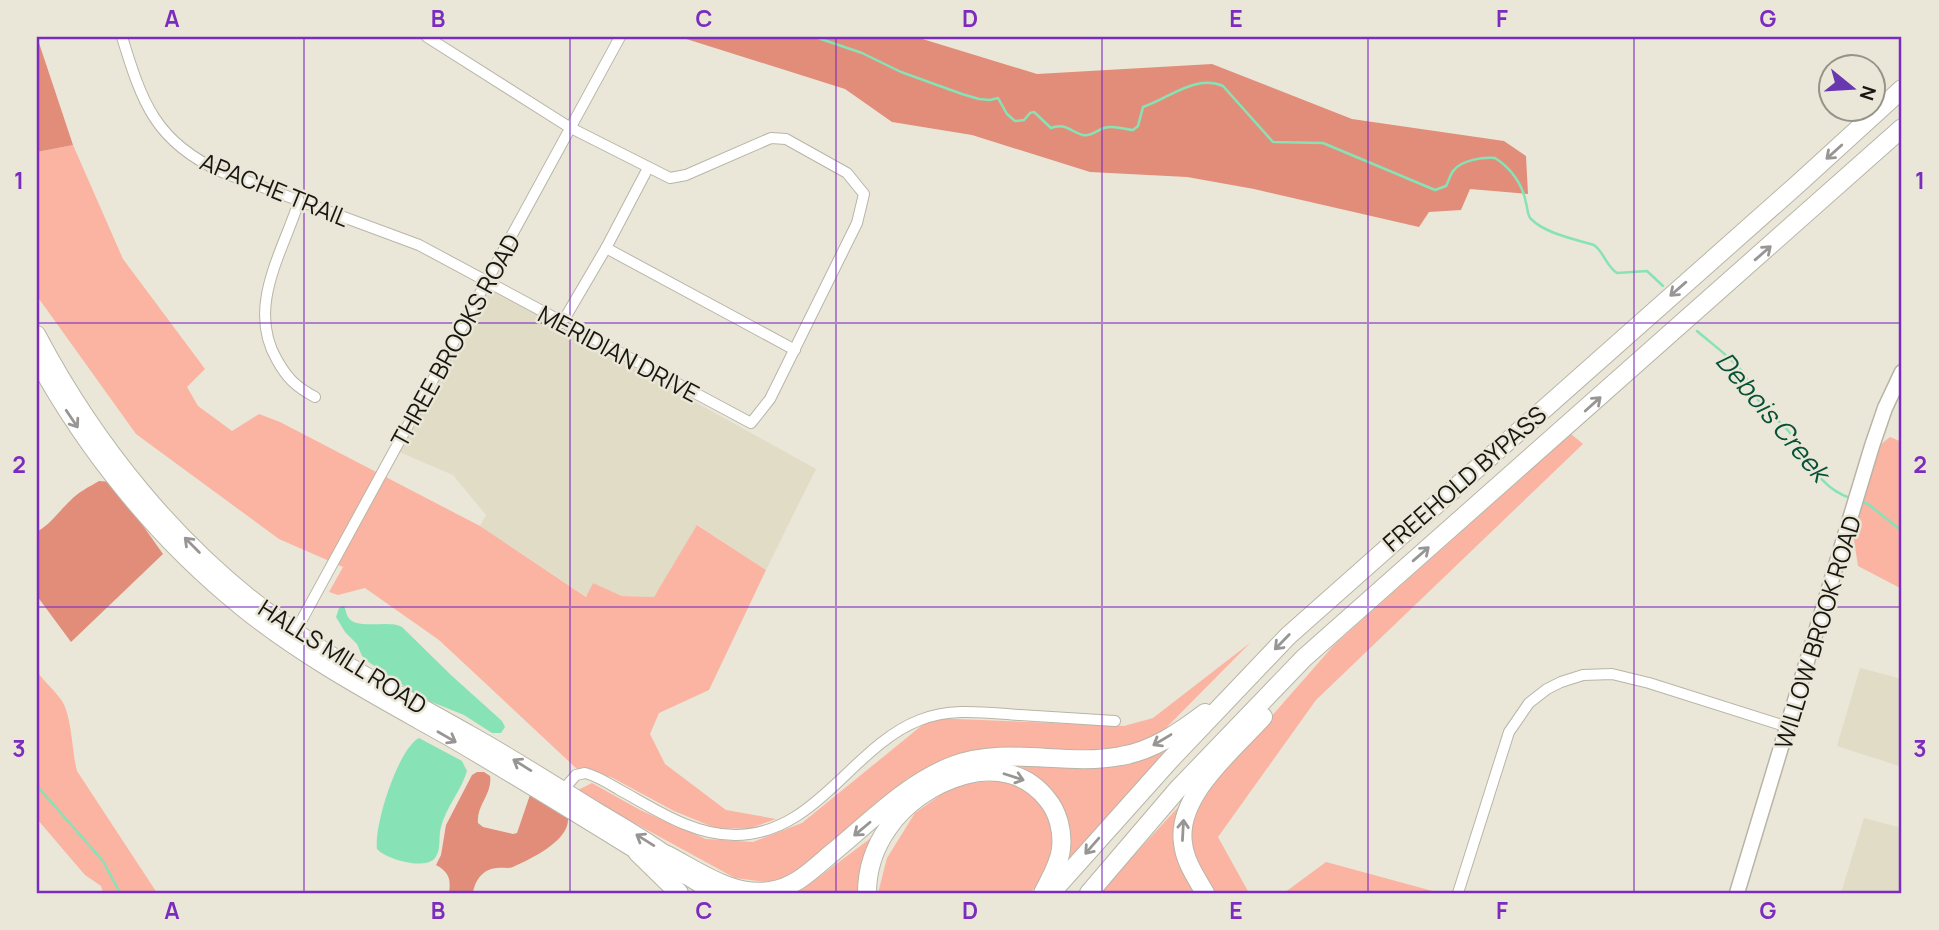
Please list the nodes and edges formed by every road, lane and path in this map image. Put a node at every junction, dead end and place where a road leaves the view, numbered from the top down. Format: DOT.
graph roads {
  1 [pos="122,37"];
  2 [pos="427,37"];
  3 [pos="620,37"];
  4 [pos="1902,89"];
  5 [pos="569,127"];
  6 [pos="1902,128"];
  7 [pos="648,169"];
  8 [pos="299,201"];
  9 [pos="606,248"];
  10 [pos="486,282"];
  11 [pos="562,323"];
  12 [pos="37,334"];
  13 [pos="794,349"];
  14 [pos="37,361"];
  15 [pos="1902,372"];
  16 [pos="314,397"];
  17 [pos="1370,598"];
  18 [pos="292,637"];
  19 [pos="337,673"];
  20 [pos="389,688"];
  21 [pos="1238,688"];
  22 [pos="1115,720"];
  23 [pos="1787,727"];
  24 [pos="563,790"];
  25 [pos="637,852"];
  26 [pos="667,855"];
  27 [pos="686,876"];
  28 [pos="679,893"];
  29 [pos="713,893"];
  30 [pos="867,893"];
  31 [pos="1043,893"];
  32 [pos="1051,893"];
  33 [pos="1089,893"];
  34 [pos="1205,893"];
  35 [pos="1458,893"];
  36 [pos="1737,893"];
  1 -- 8 [label="street, APACHE TRAIL"];
  2 -- 5 [label="street"];
  3 -- 5 [label="street, THREE BROOKS ROAD"];
  4 -- 21 [label="highway, FREEHOLD BYPASS, one-way"];
  5 -- 7 [label="street"];
  5 -- 10 [label="street, THREE BROOKS ROAD"];
  17 -- 6 [label="highway, FREEHOLD BYPASS, one-way"];
  7 -- 9 [label="street"];
  7 -- 13 [label="street"];
  8 -- 10 [label="street, APACHE TRAIL"];
  8 -- 16 [label="street"];
  9 -- 11 [label="street"];
  9 -- 13 [label="street"];
  10 -- 11 [label="street, MERIDIAN DRIVE"];
  10 -- 18 [label="street, THREE BROOKS ROAD"];
  11 -- 13 [label="street, MERIDIAN DRIVE"];
  18 -- 12 [label="main road, HALLS MILL ROAD, one-way"];
  14 -- 18 [label="main road, HALLS MILL ROAD, one-way"];
  15 -- 23 [label="street, WILLOW BROOK ROAD"];
  17 -- 33 [label="highway, FREEHOLD BYPASS"];
  34 -- 17 [label="highway, one-way"];
  18 -- 19 [label="main road, HALLS MILL ROAD"];
  18 -- 20 [label="main road, HALLS MILL ROAD"];
  19 -- 20 [label="main road"];
  19 -- 25 [label="main road, HALLS MILL ROAD, one-way"];
  24 -- 20 [label="main road, HALLS MILL ROAD, one-way"];
  21 -- 26 [label="highway, one-way"];
  21 -- 32 [label="highway, FREEHOLD BYPASS, one-way"];
  22 -- 24 [label="street"];
  23 -- 35 [label="street"];
  23 -- 36 [label="street, WILLOW BROOK ROAD"];
  26 -- 24 [label="main road, HALLS MILL ROAD, one-way"];
  25 -- 27 [label="main road, HALLS MILL ROAD"];
  25 -- 28 [label="highway"];
  26 -- 27 [label="main road, HALLS MILL ROAD"];
  27 -- 29 [label="main road, HALLS MILL ROAD"];
  30 -- 31 [label="highway, one-way"];
}
